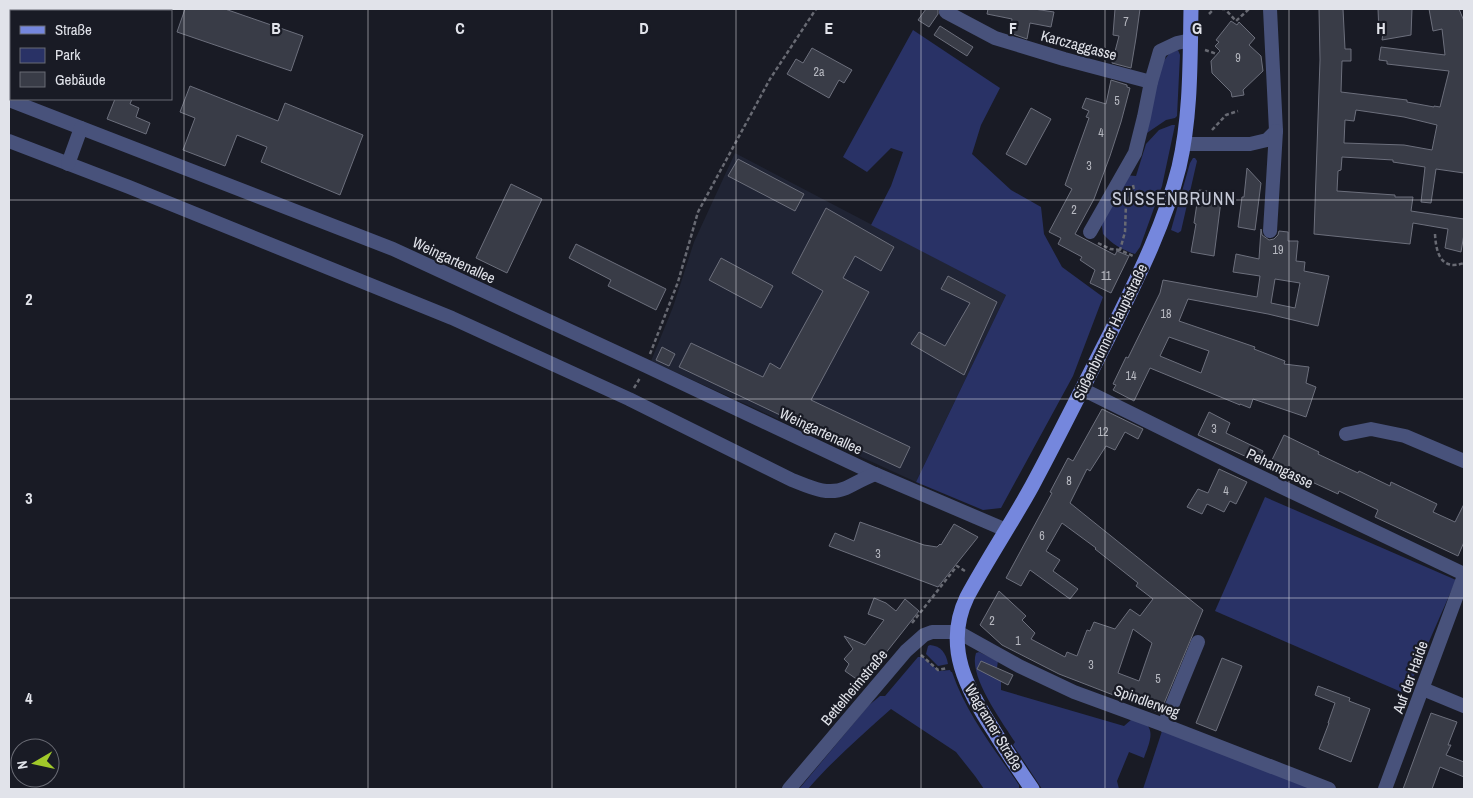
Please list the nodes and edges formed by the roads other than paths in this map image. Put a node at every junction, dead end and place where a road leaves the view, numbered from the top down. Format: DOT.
graph roads {
  1 [pos="1191,9"];
  2 [pos="1270,9"];
  3 [pos="946,12"];
  4 [pos="1190,40"];
  5 [pos="1151,82"];
  6 [pos="9,100"];
  7 [pos="81,128"];
  8 [pos="1276,131"];
  9 [pos="9,141"];
  10 [pos="1183,144"];
  11 [pos="68,164"];
  12 [pos="1270,231"];
  13 [pos="1090,232"];
  14 [pos="1082,389"];
  15 [pos="1346,434"];
  16 [pos="1464,462"];
  17 [pos="875,474"];
  18 [pos="1006,530"];
  19 [pos="1464,575"];
  20 [pos="958,632"];
  21 [pos="1198,642"];
  22 [pos="1423,690"];
  23 [pos="1464,706"];
  24 [pos="1164,725"];
  25 [pos="789,789"];
  26 [pos="1032,789"];
  27 [pos="1329,789"];
  28 [pos="1385,789"];
  1 -- 4 [label="main road, Süßenbrunner Hauptstraße"];
  2 -- 8 [label="street"];
  3 -- 5 [label="street, Karczaggasse"];
  4 -- 5 [label="street"];
  4 -- 10 [label="main road, Süßenbrunner Hauptstraße"];
  5 -- 13 [label="street"];
  6 -- 7 [label="street, Weingartenallee"];
  7 -- 11 [label="street"];
  7 -- 17 [label="street, Weingartenallee"];
  8 -- 10 [label="street"];
  8 -- 12 [label="street"];
  9 -- 11 [label="street, Weingartenallee"];
  10 -- 14 [label="main road, Süßenbrunner Hauptstraße"];
  11 -- 17 [label="street, Weingartenallee"];
  14 -- 18 [label="main road, Süßenbrunner Hauptstraße"];
  14 -- 19 [label="street, Pehamgasse"];
  15 -- 16 [label="street"];
  17 -- 18 [label="street, Weingartenallee"];
  18 -- 20 [label="main road, Süßenbrunner Hauptstraße"];
  19 -- 22 [label="street, Auf der Haide"];
  20 -- 24 [label="street, Spindlerweg"];
  20 -- 25 [label="street, Bettelheimstraße"];
  20 -- 26 [label="main road, Wagramer Straße"];
  21 -- 24 [label="street"];
  22 -- 23 [label="street"];
  22 -- 28 [label="street, Auf der Haide"];
  24 -- 27 [label="street, Spindlerweg"];
}
